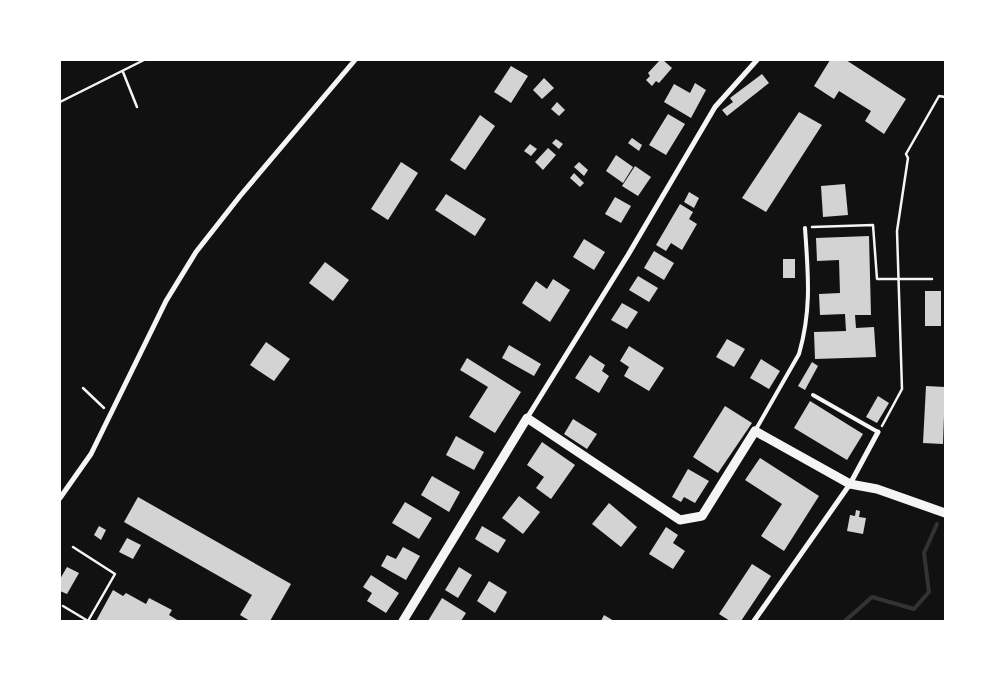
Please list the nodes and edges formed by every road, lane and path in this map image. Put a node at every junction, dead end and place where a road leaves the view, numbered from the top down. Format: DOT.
graph roads {
  1 [pos="144,60"];
  2 [pos="356,60"];
  3 [pos="757,60"];
  4 [pos="123,72"];
  5 [pos="945,97"];
  6 [pos="60,102"];
  7 [pos="137,107"];
  8 [pos="806,228"];
  9 [pos="898,279"];
  10 [pos="932,279"];
  11 [pos="84,388"];
  12 [pos="813,395"];
  13 [pos="528,418"];
  14 [pos="105,424"];
  15 [pos="755,431"];
  16 [pos="878,432"];
  17 [pos="850,484"];
  18 [pos="60,498"];
  19 [pos="945,513"];
  20 [pos="73,548"];
  21 [pos="63,606"];
  22 [pos="88,621"];
  23 [pos="403,621"];
  24 [pos="754,621"];
  1 -- 4 [label="path"];
  2 -- 14 [label="street"];
  3 -- 13 [label="street"];
  4 -- 6 [label="path"];
  4 -- 7 [label="path"];
  5 -- 9 [label="path"];
  8 -- 9 [label="path"];
  8 -- 15 [label="lane"];
  9 -- 10 [label="path"];
  9 -- 16 [label="path"];
  11 -- 14 [label="path"];
  12 -- 16 [label="lane"];
  13 -- 15 [label="street"];
  13 -- 23 [label="street"];
  14 -- 18 [label="street"];
  15 -- 17 [label="street"];
  16 -- 17 [label="street"];
  17 -- 19 [label="street"];
  17 -- 24 [label="street"];
  20 -- 22 [label="path"];
  21 -- 22 [label="path"];
}
